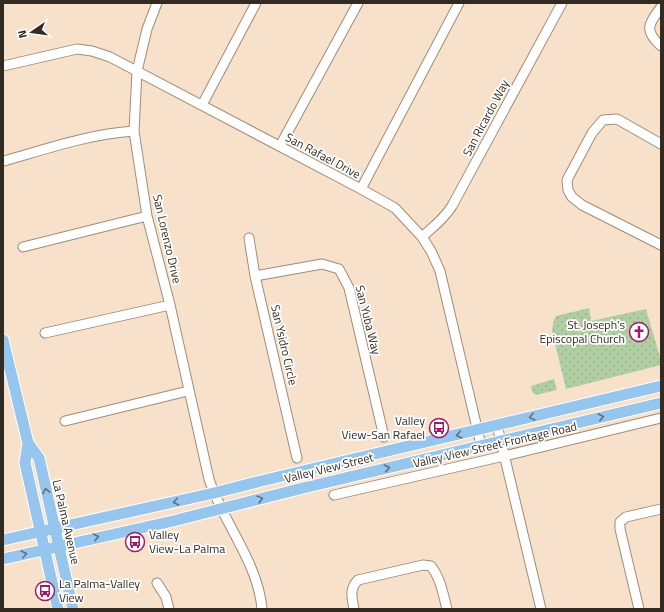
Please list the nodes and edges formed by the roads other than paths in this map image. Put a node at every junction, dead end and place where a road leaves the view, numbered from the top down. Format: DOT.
graph roads {
  1 [pos="157,3"];
  2 [pos="256,3"];
  3 [pos="358,3"];
  4 [pos="459,3"];
  5 [pos="562,3"];
  6 [pos="661,7"];
  7 [pos="661,46"];
  8 [pos="3,66"];
  9 [pos="137,71"];
  10 [pos="202,105"];
  11 [pos="134,131"];
  12 [pos="661,144"];
  13 [pos="280,146"];
  14 [pos="4,161"];
  15 [pos="361,189"];
  16 [pos="147,216"];
  17 [pos="422,237"];
  18 [pos="249,238"];
  19 [pos="661,245"];
  20 [pos="23,246"];
  21 [pos="255,276"];
  22 [pos="170,305"];
  23 [pos="45,333"];
  24 [pos="3,340"];
  25 [pos="661,386"];
  26 [pos="188,391"];
  27 [pos="661,403"];
  28 [pos="661,418"];
  29 [pos="65,421"];
  30 [pos="497,425"];
  31 [pos="478,430"];
  32 [pos="384,437"];
  33 [pos="500,441"];
  34 [pos="28,442"];
  35 [pos="481,445"];
  36 [pos="504,456"];
  37 [pos="297,458"];
  38 [pos="214,493"];
  39 [pos="334,495"];
  40 [pos="223,509"];
  41 [pos="661,509"];
  42 [pos="55,529"];
  43 [pos="40,532"];
  44 [pos="3,540"];
  45 [pos="58,546"];
  46 [pos="44,549"];
  47 [pos="3,559"];
  48 [pos="157,583"];
  49 [pos="58,609"];
  50 [pos="73,609"];
  51 [pos="169,609"];
  52 [pos="262,609"];
  53 [pos="354,609"];
  54 [pos="447,609"];
  55 [pos="541,609"];
  56 [pos="639,609"];
  1 -- 9 [label="street, San Lorenzo Drive"];
  2 -- 10 [label="street"];
  3 -- 13 [label="street"];
  4 -- 15 [label="street"];
  5 -- 17 [label="street, San Ricardo Way"];
  6 -- 7 [label="street"];
  8 -- 9 [label="street, San Rafael Drive"];
  9 -- 10 [label="street, San Rafael Drive"];
  9 -- 11 [label="street, San Lorenzo Drive"];
  10 -- 13 [label="street, San Rafael Drive"];
  11 -- 14 [label="street"];
  11 -- 16 [label="street, San Lorenzo Drive"];
  12 -- 19 [label="street"];
  13 -- 15 [label="street, San Rafael Drive"];
  15 -- 17 [label="street, San Rafael Drive"];
  16 -- 20 [label="street"];
  16 -- 22 [label="street, San Lorenzo Drive"];
  17 -- 31 [label="street, San Rafael Drive"];
  18 -- 21 [label="street, San Ysidro Circle"];
  21 -- 32 [label="street, San Yuba Way"];
  21 -- 37 [label="street, San Ysidro Circle"];
  22 -- 23 [label="street"];
  22 -- 26 [label="street, San Lorenzo Drive"];
  24 -- 34 [label="main road, La Palma Avenue"];
  25 -- 30 [label="main road, Valley View Street, one-way"];
  26 -- 29 [label="street"];
  26 -- 38 [label="street, San Lorenzo Drive"];
  33 -- 27 [label="main road, Valley View Street, one-way"];
  28 -- 36 [label="street, Valley View Street Frontage Road"];
  30 -- 31 [label="main road, Valley View Street"];
  30 -- 33 [label="street"];
  31 -- 35 [label="street, San Rafael Drive"];
  31 -- 38 [label="main road, Valley View Street, one-way"];
  33 -- 35 [label="main road, Valley View Street"];
  33 -- 36 [label="street"];
  42 -- 34 [label="main road, La Palma Avenue, one-way"];
  34 -- 43 [label="main road, La Palma Avenue"];
  40 -- 35 [label="main road, Valley View Street, one-way"];
  36 -- 39 [label="street, Valley View Street Frontage Road"];
  36 -- 55 [label="street"];
  38 -- 40 [label="street, San Lorenzo Drive"];
  38 -- 42 [label="main road, Valley View Street, one-way"];
  45 -- 40 [label="main road, Valley View Street, one-way"];
  40 -- 52 [label="street, San Lorenzo Drive"];
  41 -- 56 [label="street"];
  42 -- 43 [label="main road, Valley View Street"];
  42 -- 45 [label="main road, La Palma Avenue"];
  43 -- 44 [label="main road, Valley View Street"];
  43 -- 46 [label="main road, La Palma Avenue"];
  45 -- 46 [label="main road, Valley View Street"];
  45 -- 50 [label="main road, La Palma Avenue"];
  47 -- 46 [label="main road, Valley View Street, one-way"];
  46 -- 49 [label="main road, La Palma Avenue"];
  48 -- 51 [label="street"];
  53 -- 54 [label="street"];
}
